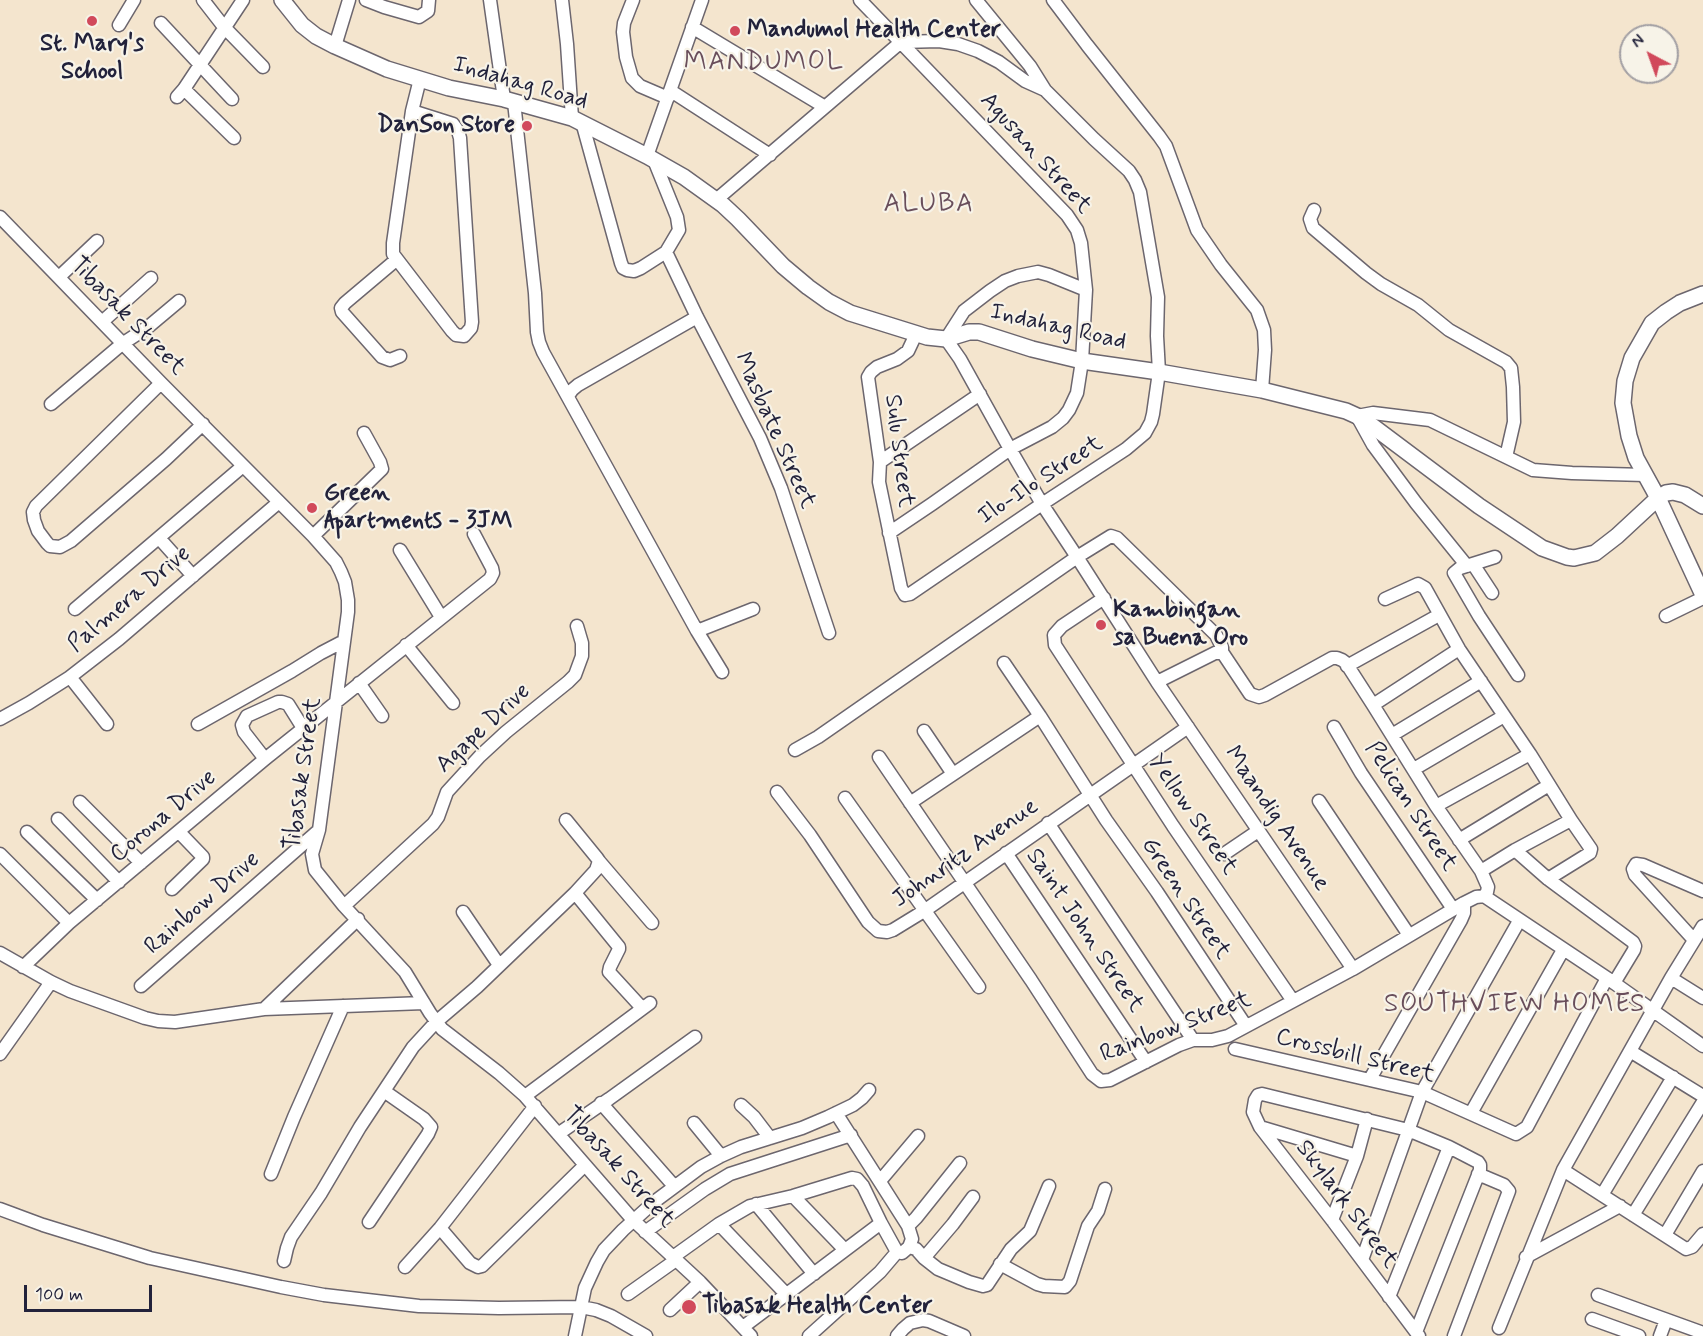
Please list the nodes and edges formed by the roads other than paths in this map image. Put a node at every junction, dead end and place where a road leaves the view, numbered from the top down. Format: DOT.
graph roads {
  1 [pos="134,0"];
  2 [pos="203,0"];
  3 [pos="243,0"];
  4 [pos="282,0"];
  5 [pos="349,0"];
  6 [pos="366,0"];
  7 [pos="429,0"];
  8 [pos="490,0"];
  9 [pos="562,0"];
  10 [pos="633,0"];
  11 [pos="702,0"];
  12 [pos="860,0"];
  13 [pos="976,0"];
  14 [pos="1053,0"];
  15 [pos="160,23"];
  16 [pos="119,25"];
  17 [pos="224,27"];
  18 [pos="692,27"];
  19 [pos="901,42"];
  20 [pos="335,46"];
  21 [pos="200,64"];
  22 [pos="263,67"];
  23 [pos="420,79"];
  24 [pos="1045,90"];
  25 [pos="669,94"];
  26 [pos="232,99"];
  27 [pos="509,101"];
  28 [pos="825,107"];
  29 [pos="412,111"];
  30 [pos="577,120"];
  31 [pos="234,138"];
  32 [pos="770,155"];
  33 [pos="651,158"];
  34 [pos="716,200"];
  35 [pos="1314,210"];
  36 [pos="0,217"];
  37 [pos="97,241"];
  38 [pos="666,252"];
  39 [pos="396,260"];
  40 [pos="59,277"];
  41 [pos="151,278"];
  42 [pos="1086,290"];
  43 [pos="1703,294"];
  44 [pos="179,301"];
  45 [pos="697,317"];
  46 [pos="102,322"];
  47 [pos="916,334"];
  48 [pos="946,339"];
  49 [pos="122,344"];
  50 [pos="400,356"];
  51 [pos="1082,362"];
  52 [pos="1159,372"];
  53 [pos="161,384"];
  54 [pos="1262,390"];
  55 [pos="980,394"];
  56 [pos="568,396"];
  57 [pos="51,404"];
  58 [pos="1357,416"];
  59 [pos="203,424"];
  60 [pos="364,433"];
  61 [pos="1010,449"];
  62 [pos="1506,457"];
  63 [pos="880,462"];
  64 [pos="243,466"];
  65 [pos="1645,475"];
  66 [pos="1658,498"];
  67 [pos="279,502"];
  68 [pos="1042,504"];
  69 [pos="1703,506"];
  70 [pos="889,533"];
  71 [pos="474,534"];
  72 [pos="312,536"];
  73 [pos="159,538"];
  74 [pos="400,550"];
  75 [pos="1077,557"];
  76 [pos="1495,557"];
  77 [pos="1470,565"];
  78 [pos="193,576"];
  79 [pos="1492,593"];
  80 [pos="905,595"];
  81 [pos="1703,597"];
  82 [pos="1104,598"];
  83 [pos="1385,599"];
  84 [pos="75,609"];
  85 [pos="753,609"];
  86 [pos="1439,615"];
  87 [pos="1666,616"];
  88 [pos="441,617"];
  89 [pos="577,626"];
  90 [pos="697,631"];
  91 [pos="829,633"];
  92 [pos="344,641"];
  93 [pos="406,645"];
  94 [pos="1459,650"];
  95 [pos="1222,652"];
  96 [pos="1004,663"];
  97 [pos="1347,666"];
  98 [pos="722,672"];
  99 [pos="1518,675"];
  100 [pos="70,677"];
  101 [pos="1481,681"];
  102 [pos="1157,682"];
  103 [pos="359,683"];
  104 [pos="335,702"];
  105 [pos="453,703"];
  106 [pos="1373,705"];
  107 [pos="382,716"];
  108 [pos="1040,716"];
  109 [pos="1504,716"];
  110 [pos="0,719"];
  111 [pos="107,724"];
  112 [pos="198,724"];
  113 [pos="1188,727"];
  114 [pos="1334,727"];
  115 [pos="303,728"];
  116 [pos="924,731"];
  117 [pos="1392,735"];
  118 [pos="795,750"];
  119 [pos="1530,754"];
  120 [pos="879,757"];
  121 [pos="265,759"];
  122 [pos="1133,766"];
  123 [pos="1414,770"];
  124 [pos="953,774"];
  125 [pos="1550,785"];
  126 [pos="777,792"];
  127 [pos="1090,795"];
  128 [pos="845,798"];
  129 [pos="1319,801"];
  130 [pos="80,802"];
  131 [pos="910,802"];
  132 [pos="1436,806"];
  133 [pos="58,819"];
  134 [pos="566,820"];
  135 [pos="1570,820"];
  136 [pos="1048,824"];
  137 [pos="319,830"];
  138 [pos="1258,831"];
  139 [pos="27,832"];
  140 [pos="178,832"];
  141 [pos="1459,840"];
  142 [pos="1515,850"];
  143 [pos="1006,853"];
  144 [pos="0,854"];
  145 [pos="1224,854"];
  146 [pos="599,861"];
  147 [pos="141,863"];
  148 [pos="1481,872"];
  149 [pos="1548,879"];
  150 [pos="119,882"];
  151 [pos="965,882"];
  152 [pos="172,889"];
  153 [pos="1703,891"];
  154 [pos="575,893"];
  155 [pos="1484,896"];
  156 [pos="97,900"];
  157 [pos="344,906"];
  158 [pos="1459,906"];
  159 [pos="924,911"];
  160 [pos="463,912"];
  161 [pos="358,919"];
  162 [pos="1519,921"];
  163 [pos="69,923"];
  164 [pos="652,923"];
  165 [pos="1703,926"];
  166 [pos="1409,935"];
  167 [pos="1694,940"];
  168 [pos="1563,950"];
  169 [pos="0,953"];
  170 [pos="499,965"];
  171 [pos="23,967"];
  172 [pos="1353,969"];
  173 [pos="1671,978"];
  174 [pos="1611,981"];
  175 [pos="51,982"];
  176 [pos="141,986"];
  177 [pos="979,987"];
  178 [pos="1703,998"];
  179 [pos="1293,1001"];
  180 [pos="424,1003"];
  181 [pos="344,1006"];
  182 [pos="264,1009"];
  183 [pos="1653,1010"];
  184 [pos="436,1022"];
  185 [pos="1246,1026"];
  186 [pos="695,1037"];
  187 [pos="1193,1040"];
  188 [pos="1703,1046"];
  189 [pos="1235,1049"];
  190 [pos="1630,1051"];
  191 [pos="0,1054"];
  192 [pos="1146,1062"];
  193 [pos="1673,1077"];
  194 [pos="1370,1080"];
  195 [pos="869,1090"];
  196 [pos="384,1091"];
  197 [pos="1422,1092"];
  198 [pos="525,1095"];
  199 [pos="1703,1096"];
  200 [pos="1703,1102"];
  201 [pos="601,1103"];
  202 [pos="741,1105"];
  203 [pos="535,1106"];
  204 [pos="836,1113"];
  205 [pos="1471,1113"];
  206 [pos="1367,1119"];
  207 [pos="694,1123"];
  208 [pos="1260,1127"];
  209 [pos="1408,1130"];
  210 [pos="558,1134"];
  211 [pos="851,1135"];
  212 [pos="918,1136"];
  213 [pos="770,1138"];
  214 [pos="1449,1147"];
  215 [pos="721,1156"];
  216 [pos="1357,1156"];
  217 [pos="960,1163"];
  218 [pos="585,1165"];
  219 [pos="1563,1170"];
  220 [pos="1703,1172"];
  221 [pos="272,1174"];
  222 [pos="1478,1174"];
  223 [pos="880,1181"];
  224 [pos="674,1186"];
  225 [pos="1049,1186"];
  226 [pos="1105,1189"];
  227 [pos="1602,1195"];
  228 [pos="793,1196"];
  229 [pos="973,1197"];
  230 [pos="756,1204"];
  231 [pos="1620,1206"];
  232 [pos="0,1209"];
  233 [pos="1633,1215"];
  234 [pos="633,1220"];
  235 [pos="1332,1220"];
  236 [pos="369,1222"];
  237 [pos="880,1223"];
  238 [pos="719,1224"];
  239 [pos="908,1226"];
  240 [pos="440,1228"];
  241 [pos="645,1232"];
  242 [pos="1703,1234"];
  243 [pos="1665,1235"];
  244 [pos="909,1247"];
  245 [pos="845,1250"];
  246 [pos="897,1252"];
  247 [pos="1526,1257"];
  248 [pos="675,1258"];
  249 [pos="924,1258"];
  250 [pos="1362,1260"];
  251 [pos="284,1261"];
  252 [pos="1000,1264"];
  253 [pos="405,1267"];
  254 [pos="814,1274"];
  255 [pos="700,1282"];
  256 [pos="628,1294"];
  257 [pos="787,1295"];
  258 [pos="1598,1295"];
  259 [pos="1389,1297"];
  260 [pos="581,1307"];
  261 [pos="670,1310"];
  262 [pos="1592,1319"];
  263 [pos="1666,1320"];
  264 [pos="1499,1328"];
  265 [pos="747,1331"];
  266 [pos="1418,1334"];
  267 [pos="1703,1334"];
  268 [pos="574,1336"];
  269 [pos="645,1336"];
  270 [pos="809,1336"];
  271 [pos="897,1336"];
  272 [pos="964,1336"];
  273 [pos="1454,1336"];
  274 [pos="1639,1336"];
  275 [pos="1660,1336"];
  1 -- 16 [label="street"];
  2 -- 17 [label="street"];
  3 -- 17 [label="street"];
  4 -- 20 [label="main road, Indahag Road"];
  5 -- 20 [label="street"];
  6 -- 7 [label="street"];
  8 -- 27 [label="street"];
  9 -- 30 [label="street"];
  10 -- 25 [label="street"];
  11 -- 18 [label="street"];
  12 -- 19 [label="street, Agusan Street"];
  13 -- 24 [label="street"];
  14 -- 54 [label="street"];
  15 -- 21 [label="street"];
  17 -- 21 [label="street"];
  17 -- 22 [label="street"];
  18 -- 25 [label="street"];
  18 -- 28 [label="street"];
  19 -- 24 [label="street"];
  19 -- 28 [label="street"];
  19 -- 42 [label="street, Agusan Street"];
  20 -- 23 [label="main road, Indahag Road"];
  21 -- 26 [label="street"];
  21 -- 31 [label="street"];
  23 -- 27 [label="main road, Indahag Road"];
  23 -- 29 [label="street"];
  24 -- 52 [label="street, Ilo-Ilo Street"];
  25 -- 32 [label="street"];
  25 -- 33 [label="street"];
  27 -- 30 [label="main road, Indahag Road"];
  27 -- 56 [label="street"];
  28 -- 32 [label="street"];
  29 -- 39 [label="street"];
  29 -- 39 [label="street"];
  30 -- 33 [label="main road, Indahag Road"];
  30 -- 38 [label="street"];
  32 -- 34 [label="street"];
  33 -- 34 [label="main road, Indahag Road"];
  33 -- 38 [label="street"];
  34 -- 47 [label="main road, Indahag Road"];
  35 -- 62 [label="street"];
  36 -- 40 [label="street, Tibasak Street"];
  37 -- 40 [label="street"];
  38 -- 45 [label="street, Masbate Street"];
  39 -- 50 [label="street"];
  40 -- 46 [label="street, Tibasak Street"];
  41 -- 46 [label="street"];
  42 -- 48 [label="street"];
  42 -- 51 [label="street, Agusan Street"];
  43 -- 65 [label="main road"];
  44 -- 49 [label="street"];
  45 -- 56 [label="street"];
  45 -- 91 [label="street, Masbate Street"];
  46 -- 49 [label="street, Tibasak Street"];
  47 -- 48 [label="main road, Indahag Road"];
  47 -- 63 [label="street, Sulu Street"];
  48 -- 51 [label="main road, Indahag Road"];
  48 -- 55 [label="street, Maandig Avenue"];
  49 -- 53 [label="street, Tibasak Street"];
  49 -- 57 [label="street"];
  51 -- 52 [label="main road, Indahag Road"];
  51 -- 61 [label="street, Agusan Street"];
  52 -- 54 [label="main road, Indahag Road"];
  52 -- 68 [label="street, Ilo-Ilo Street"];
  53 -- 59 [label="street, Tibasak Street"];
  53 -- 59 [label="street"];
  54 -- 58 [label="main road, Indahag Road"];
  55 -- 61 [label="street, Maandig Avenue"];
  55 -- 63 [label="street"];
  56 -- 90 [label="street"];
  58 -- 62 [label="street"];
  58 -- 66 [label="main road, Indahag Road"];
  58 -- 77 [label="street"];
  59 -- 64 [label="street, Tibasak Street"];
  60 -- 72 [label="street"];
  61 -- 68 [label="street, Maandig Avenue"];
  61 -- 70 [label="street, Agusan Street"];
  62 -- 65 [label="street"];
  63 -- 70 [label="street, Sulu Street"];
  64 -- 67 [label="street, Tibasak Street"];
  64 -- 73 [label="street"];
  65 -- 66 [label="main road"];
  66 -- 69 [label="main road"];
  66 -- 81 [label="main road"];
  67 -- 72 [label="street, Tibasak Street"];
  67 -- 78 [label="street, Palmera Drive"];
  68 -- 75 [label="street, Maandig Avenue"];
  68 -- 80 [label="street, Ilo-Ilo Street"];
  70 -- 80 [label="street, Sulu Street"];
  71 -- 88 [label="street, Corona Drive"];
  72 -- 92 [label="street, Tibasak Street"];
  73 -- 78 [label="street"];
  73 -- 84 [label="street"];
  74 -- 88 [label="street"];
  75 -- 82 [label="street, Maandig Avenue"];
  75 -- 95 [label="street"];
  75 -- 118 [label="street"];
  76 -- 77 [label="street"];
  77 -- 79 [label="street"];
  77 -- 99 [label="street"];
  78 -- 100 [label="street, Palmera Drive"];
  81 -- 87 [label="street"];
  82 -- 102 [label="street, Maandig Avenue"];
  82 -- 122 [label="street, Yellow Street"];
  83 -- 86 [label="street"];
  85 -- 90 [label="street"];
  86 -- 94 [label="street"];
  86 -- 97 [label="street"];
  88 -- 93 [label="street, Corona Drive"];
  89 -- 157 [label="street, Agape Drive"];
  90 -- 98 [label="street"];
  92 -- 104 [label="street, Tibasak Street"];
  92 -- 112 [label="street"];
  93 -- 103 [label="street, Corona Drive"];
  93 -- 105 [label="street"];
  94 -- 101 [label="street"];
  94 -- 106 [label="street"];
  95 -- 97 [label="street"];
  95 -- 102 [label="street"];
  96 -- 108 [label="street, Green Street"];
  97 -- 106 [label="street"];
  100 -- 110 [label="street, Palmera Drive"];
  100 -- 111 [label="street"];
  101 -- 109 [label="street"];
  101 -- 117 [label="street"];
  102 -- 113 [label="street, Maandig Avenue"];
  103 -- 104 [label="street, Corona Drive"];
  103 -- 107 [label="street"];
  104 -- 115 [label="street, Corona Drive"];
  104 -- 137 [label="street, Tibasak Street"];
  106 -- 117 [label="street"];
  108 -- 124 [label="street"];
  108 -- 127 [label="street, Green Street"];
  109 -- 119 [label="street"];
  109 -- 123 [label="street"];
  113 -- 122 [label="street, Johnritz Avenue"];
  113 -- 138 [label="street, Maandig Avenue"];
  114 -- 158 [label="street, Pelican Street"];
  115 -- 121 [label="street, Corona Drive"];
  115 -- 121 [label="street"];
  116 -- 124 [label="street"];
  117 -- 123 [label="street"];
  119 -- 125 [label="street"];
  119 -- 132 [label="street"];
  120 -- 131 [label="street, Rainbow Street"];
  121 -- 140 [label="street, Corona Drive"];
  122 -- 127 [label="street, Johnritz Avenue"];
  122 -- 179 [label="street, Yellow Street"];
  123 -- 132 [label="street"];
  124 -- 131 [label="street"];
  125 -- 135 [label="street"];
  125 -- 141 [label="street"];
  126 -- 159 [label="street, Johnritz Avenue"];
  127 -- 136 [label="street, Johnritz Avenue"];
  127 -- 185 [label="street, Green Street"];
  128 -- 159 [label="street"];
  129 -- 166 [label="street"];
  130 -- 147 [label="street"];
  131 -- 151 [label="street, Rainbow Street"];
  132 -- 141 [label="street"];
  133 -- 150 [label="street"];
  134 -- 146 [label="street"];
  135 -- 142 [label="street"];
  135 -- 149 [label="street"];
  136 -- 143 [label="street, Johnritz Avenue"];
  136 -- 187 [label="street"];
  137 -- 157 [label="street, Tibasak Street"];
  137 -- 176 [label="street, Rainbow Drive"];
  138 -- 145 [label="street"];
  138 -- 172 [label="street, Maandig Avenue"];
  139 -- 156 [label="street"];
  140 -- 147 [label="street, Corona Drive"];
  140 -- 152 [label="street"];
  141 -- 148 [label="street"];
  142 -- 148 [label="street"];
  142 -- 149 [label="street"];
  143 -- 151 [label="street, Johnritz Avenue"];
  143 -- 192 [label="street, Saint John Street"];
  144 -- 163 [label="street"];
  146 -- 154 [label="street"];
  146 -- 164 [label="street"];
  147 -- 150 [label="street, Corona Drive"];
  148 -- 155 [label="street"];
  149 -- 174 [label="street"];
  150 -- 156 [label="street, Corona Drive"];
  151 -- 159 [label="street, Johnritz Avenue"];
  151 -- 192 [label="street, Rainbow Street"];
  153 -- 167 [label="street"];
  154 -- 170 [label="street"];
  154 -- 198 [label="street"];
  155 -- 158 [label="street"];
  155 -- 162 [label="street"];
  156 -- 163 [label="street, Corona Drive"];
  157 -- 161 [label="street, Tibasak Street"];
  158 -- 166 [label="street"];
  158 -- 194 [label="street"];
  159 -- 177 [label="street"];
  160 -- 170 [label="street"];
  161 -- 180 [label="street, Tibasak Street"];
  161 -- 182 [label="street"];
  162 -- 168 [label="street"];
  162 -- 197 [label="street"];
  163 -- 171 [label="street, Corona Drive"];
  165 -- 167 [label="street"];
  166 -- 172 [label="street"];
  167 -- 173 [label="street"];
  168 -- 174 [label="street"];
  168 -- 205 [label="street"];
  169 -- 171 [label="street"];
  170 -- 184 [label="street"];
  171 -- 175 [label="street"];
  172 -- 179 [label="street, Rainbow Street"];
  173 -- 178 [label="street"];
  173 -- 183 [label="street"];
  174 -- 183 [label="street"];
  174 -- 205 [label="street, Crossbill Street"];
  175 -- 182 [label="street"];
  175 -- 191 [label="street"];
  179 -- 185 [label="street, Rainbow Street"];
  180 -- 181 [label="street"];
  180 -- 184 [label="street, Tibasak Street"];
  181 -- 182 [label="street"];
  181 -- 221 [label="street"];
  183 -- 188 [label="street"];
  183 -- 190 [label="street"];
  184 -- 196 [label="street"];
  184 -- 198 [label="street, Tibasak Street"];
  185 -- 187 [label="street, Rainbow Street"];
  186 -- 201 [label="street"];
  187 -- 192 [label="street, Rainbow Street"];
  189 -- 194 [label="street, Crossbill Street"];
  190 -- 193 [label="street"];
  190 -- 219 [label="street"];
  193 -- 199 [label="street"];
  193 -- 227 [label="street"];
  194 -- 197 [label="street, Crossbill Street"];
  195 -- 204 [label="street"];
  196 -- 236 [label="street"];
  196 -- 251 [label="street"];
  197 -- 205 [label="street, Crossbill Street"];
  197 -- 209 [label="street"];
  198 -- 203 [label="street, Tibasak Street"];
  200 -- 233 [label="street"];
  201 -- 210 [label="street"];
  201 -- 224 [label="street"];
  202 -- 213 [label="street"];
  203 -- 210 [label="street, Tibasak Street"];
  203 -- 240 [label="street"];
  204 -- 211 [label="street"];
  204 -- 213 [label="street"];
  206 -- 208 [label="street, Skylark Street"];
  206 -- 209 [label="street"];
  206 -- 216 [label="street"];
  207 -- 215 [label="street"];
  208 -- 216 [label="street"];
  208 -- 235 [label="street, Skylark Street"];
  209 -- 214 [label="street"];
  209 -- 250 [label="street"];
  210 -- 218 [label="street, Tibasak Street"];
  211 -- 223 [label="street"];
  211 -- 241 [label="street"];
  212 -- 223 [label="street"];
  213 -- 215 [label="street"];
  214 -- 222 [label="street"];
  214 -- 259 [label="street"];
  215 -- 224 [label="street"];
  216 -- 235 [label="street"];
  217 -- 239 [label="street"];
  218 -- 234 [label="street, Tibasak Street"];
  218 -- 240 [label="street"];
  219 -- 227 [label="street"];
  219 -- 247 [label="street"];
  220 -- 243 [label="street"];
  222 -- 266 [label="street"];
  222 -- 273 [label="street"];
  223 -- 239 [label="street"];
  224 -- 234 [label="street"];
  225 -- 252 [label="street"];
  226 -- 252 [label="street"];
  227 -- 231 [label="street"];
  228 -- 230 [label="street"];
  228 -- 237 [label="street"];
  228 -- 245 [label="street"];
  229 -- 249 [label="street"];
  230 -- 238 [label="street"];
  230 -- 254 [label="street"];
  231 -- 233 [label="street"];
  231 -- 247 [label="street"];
  232 -- 260 [label="street"];
  233 -- 243 [label="street"];
  234 -- 241 [label="street, Tibasak Street"];
  234 -- 260 [label="street"];
  235 -- 250 [label="street, Skylark Street"];
  237 -- 245 [label="street"];
  237 -- 246 [label="street"];
  238 -- 248 [label="street"];
  238 -- 257 [label="street"];
  239 -- 244 [label="street"];
  240 -- 253 [label="street"];
  241 -- 248 [label="street, Tibasak Street"];
  242 -- 243 [label="street"];
  244 -- 246 [label="street"];
  244 -- 249 [label="street"];
  245 -- 254 [label="street"];
  246 -- 270 [label="street"];
  247 -- 264 [label="street"];
  248 -- 255 [label="street, Tibasak Street"];
  248 -- 256 [label="street"];
  249 -- 252 [label="street"];
  250 -- 259 [label="street, Skylark Street"];
  254 -- 257 [label="street"];
  255 -- 261 [label="street"];
  255 -- 265 [label="street, Tibasak Street"];
  257 -- 265 [label="street"];
  258 -- 263 [label="street"];
  259 -- 266 [label="street, Skylark Street"];
  260 -- 268 [label="street"];
  260 -- 269 [label="street"];
  262 -- 274 [label="street"];
  263 -- 267 [label="street"];
  263 -- 275 [label="street"];
  271 -- 272 [label="street"];
}
